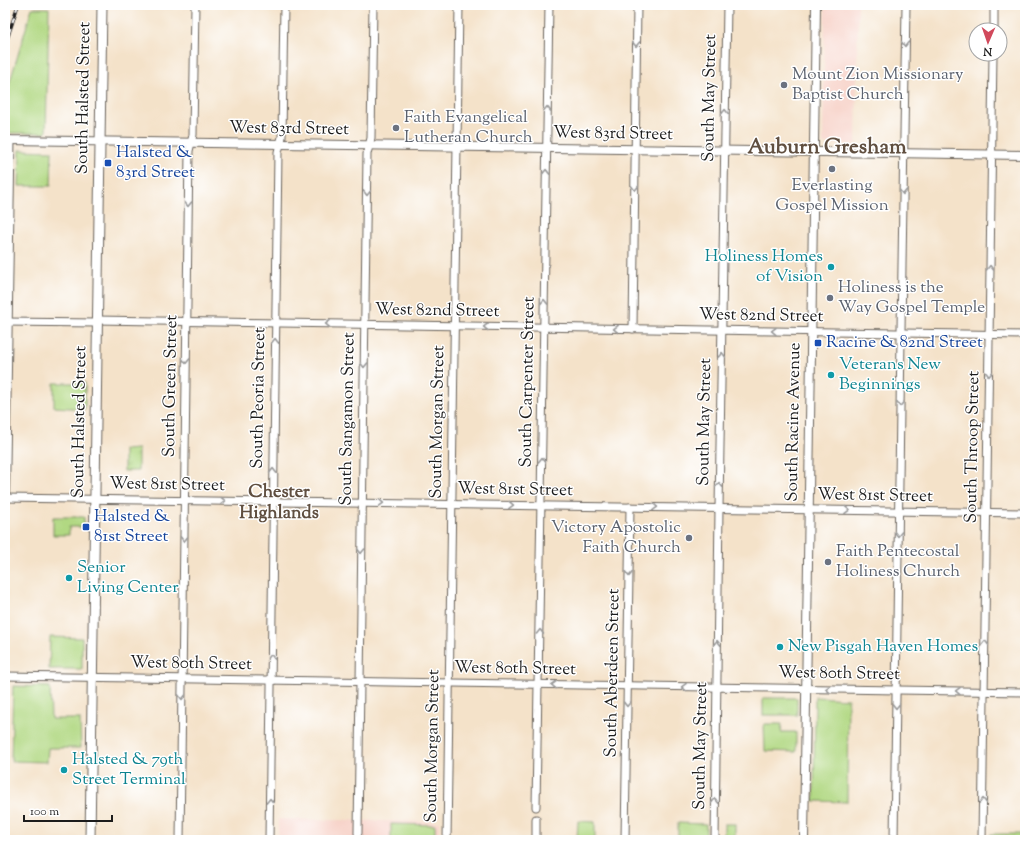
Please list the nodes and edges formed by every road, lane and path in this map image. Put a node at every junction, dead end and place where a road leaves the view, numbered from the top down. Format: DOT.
graph roads {
  1 [pos="102,5"];
  2 [pos="195,5"];
  3 [pos="284,5"];
  4 [pos="373,5"];
  5 [pos="459,5"];
  6 [pos="548,5"];
  7 [pos="637,5"];
  8 [pos="727,5"];
  9 [pos="816,5"];
  10 [pos="906,5"];
  11 [pos="994,5"];
  12 [pos="994,22"];
  13 [pos="994,62"];
  14 [pos="8,140"];
  15 [pos="100,141"];
  16 [pos="191,142"];
  17 [pos="280,144"];
  18 [pos="369,145"];
  19 [pos="457,146"];
  20 [pos="547,148"];
  21 [pos="635,149"];
  22 [pos="724,151"];
  23 [pos="814,152"];
  24 [pos="903,153"];
  25 [pos="992,155"];
  26 [pos="1025,155"];
  27 [pos="7,322"];
  28 [pos="97,322"];
  29 [pos="186,322"];
  30 [pos="276,323"];
  31 [pos="364,325"];
  32 [pos="454,326"];
  33 [pos="544,328"];
  34 [pos="633,329"];
  35 [pos="722,330"];
  36 [pos="811,332"];
  37 [pos="901,333"];
  38 [pos="989,335"];
  39 [pos="1025,335"];
  40 [pos="6,409"];
  41 [pos="5,498"];
  42 [pos="95,499"];
  43 [pos="184,500"];
  44 [pos="273,502"];
  45 [pos="362,503"];
  46 [pos="452,504"];
  47 [pos="542,506"];
  48 [pos="630,507"];
  49 [pos="719,508"];
  50 [pos="808,510"];
  51 [pos="898,511"];
  52 [pos="987,513"];
  53 [pos="1025,513"];
  54 [pos="5,532"];
  55 [pos="5,676"];
  56 [pos="93,678"];
  57 [pos="182,679"];
  58 [pos="271,680"];
  59 [pos="360,682"];
  60 [pos="449,683"];
  61 [pos="539,684"];
  62 [pos="628,686"];
  63 [pos="717,687"];
  64 [pos="806,689"];
  65 [pos="896,690"];
  66 [pos="984,692"];
  67 [pos="1025,692"];
  68 [pos="536,807"];
  69 [pos="536,819"];
  70 [pos="358,833"];
  71 [pos="90,840"];
  72 [pos="180,840"];
  73 [pos="269,840"];
  74 [pos="447,840"];
  75 [pos="536,840"];
  76 [pos="625,840"];
  77 [pos="715,840"];
  78 [pos="804,840"];
  79 [pos="894,840"];
  80 [pos="982,840"];
  1 -- 15 [label="main road, South Halsted Street"];
  2 -- 16 [label="street, South Green Street"];
  3 -- 17 [label="street, South Peoria Street"];
  4 -- 18 [label="street, South Sangamon Street"];
  5 -- 19 [label="street, South Morgan Street"];
  20 -- 6 [label="street, South Carpenter Street, one-way"];
  7 -- 21 [label="street, one-way"];
  22 -- 8 [label="street, South May Street, one-way"];
  9 -- 23 [label="street, South Racine Avenue"];
  10 -- 24 [label="street, one-way"];
  11 -- 12 [label="street"];
  13 -- 25 [label="street, South Throop Street"];
  14 -- 15 [label="street, West 83rd Street"];
  14 -- 27 [label="street"];
  15 -- 16 [label="street, West 83rd Street"];
  15 -- 28 [label="main road, South Halsted Street"];
  16 -- 17 [label="street, West 83rd Street"];
  16 -- 29 [label="street, South Green Street, one-way"];
  17 -- 18 [label="street, West 83rd Street"];
  17 -- 30 [label="street, South Peoria Street"];
  18 -- 19 [label="street, West 83rd Street"];
  18 -- 31 [label="street, South Sangamon Street, one-way"];
  19 -- 20 [label="street, West 83rd Street"];
  19 -- 32 [label="street, South Morgan Street"];
  20 -- 21 [label="street, West 83rd Street"];
  33 -- 20 [label="street, South Carpenter Street, one-way"];
  21 -- 22 [label="street, West 83rd Street"];
  21 -- 34 [label="street, one-way"];
  22 -- 23 [label="street, West 83rd Street"];
  22 -- 35 [label="street, South May Street"];
  23 -- 24 [label="street, West 83rd Street"];
  23 -- 36 [label="street, South Racine Avenue"];
  24 -- 25 [label="street, West 83rd Street"];
  24 -- 37 [label="street, one-way"];
  25 -- 26 [label="street, West 83rd Street"];
  38 -- 25 [label="street, South Throop Street, one-way"];
  27 -- 28 [label="street, West 82nd Street"];
  27 -- 40 [label="street"];
  28 -- 29 [label="street, West 82nd Street"];
  28 -- 42 [label="main road, South Halsted Street"];
  29 -- 30 [label="street, West 82nd Street"];
  29 -- 43 [label="street, South Green Street, one-way"];
  31 -- 30 [label="street, West 82nd Street, one-way"];
  44 -- 30 [label="street, South Peoria Street, one-way"];
  31 -- 32 [label="street, West 82nd Street"];
  31 -- 45 [label="street, South Sangamon Street, one-way"];
  33 -- 32 [label="street, West 82nd Street, one-way"];
  32 -- 46 [label="street, South Morgan Street"];
  34 -- 33 [label="street, West 82nd Street, one-way"];
  47 -- 33 [label="street, South Carpenter Street, one-way"];
  34 -- 35 [label="street, West 82nd Street"];
  36 -- 35 [label="street, West 82nd Street, one-way"];
  49 -- 35 [label="street, South May Street, one-way"];
  36 -- 37 [label="street, West 82nd Street"];
  36 -- 50 [label="street, South Racine Avenue"];
  37 -- 38 [label="street, West 82nd Street"];
  37 -- 51 [label="street, one-way"];
  38 -- 39 [label="street, West 82nd Street"];
  38 -- 52 [label="street, South Throop Street, one-way"];
  40 -- 41 [label="street"];
  41 -- 42 [label="street, West 81st Street"];
  41 -- 54 [label="street"];
  42 -- 43 [label="street, West 81st Street"];
  42 -- 56 [label="main road, South Halsted Street"];
  43 -- 44 [label="street, West 81st Street, one-way"];
  43 -- 57 [label="street, South Green Street, one-way"];
  44 -- 45 [label="street, West 81st Street"];
  58 -- 44 [label="street, South Peoria Street, one-way"];
  45 -- 46 [label="street, West 81st Street, one-way"];
  45 -- 59 [label="street, South Sangamon Street, one-way"];
  46 -- 47 [label="street, West 81st Street, one-way"];
  46 -- 60 [label="street, South Morgan Street"];
  47 -- 48 [label="street, West 81st Street"];
  61 -- 47 [label="street, South Carpenter Street, one-way"];
  48 -- 49 [label="street, West 81st Street, one-way"];
  48 -- 62 [label="street, South Aberdeen Street, one-way"];
  49 -- 50 [label="street, West 81st Street"];
  63 -- 49 [label="street, South May Street, one-way"];
  50 -- 51 [label="street, West 81st Street, one-way"];
  50 -- 64 [label="street, South Racine Avenue"];
  51 -- 52 [label="street, West 81st Street"];
  51 -- 65 [label="street, one-way"];
  52 -- 53 [label="street, West 81st Street"];
  66 -- 52 [label="street, South Throop Street, one-way"];
  55 -- 56 [label="street, West 80th Street"];
  56 -- 57 [label="street, West 80th Street"];
  56 -- 71 [label="main road, South Halsted Street"];
  57 -- 58 [label="street, West 80th Street"];
  57 -- 72 [label="street, South Green Street, one-way"];
  58 -- 59 [label="street, West 80th Street"];
  73 -- 58 [label="street, South Peoria Street, one-way"];
  59 -- 60 [label="street, West 80th Street"];
  59 -- 70 [label="street, South Sangamon Street"];
  60 -- 61 [label="street, West 80th Street"];
  60 -- 74 [label="street, South Morgan Street"];
  62 -- 61 [label="street, West 80th Street, one-way"];
  61 -- 68 [label="street, South Carpenter Street"];
  63 -- 62 [label="street, West 80th Street, one-way"];
  62 -- 76 [label="street, South Aberdeen Street, one-way"];
  63 -- 64 [label="street, West 80th Street"];
  77 -- 63 [label="street, South May Street, one-way"];
  65 -- 64 [label="street, West 80th Street, one-way"];
  64 -- 78 [label="street, South Racine Avenue"];
  66 -- 65 [label="street, West 80th Street, one-way"];
  65 -- 79 [label="street, one-way"];
  66 -- 67 [label="street, West 80th Street"];
  80 -- 66 [label="street, South Throop Street, one-way"];
  69 -- 75 [label="street"];
}
